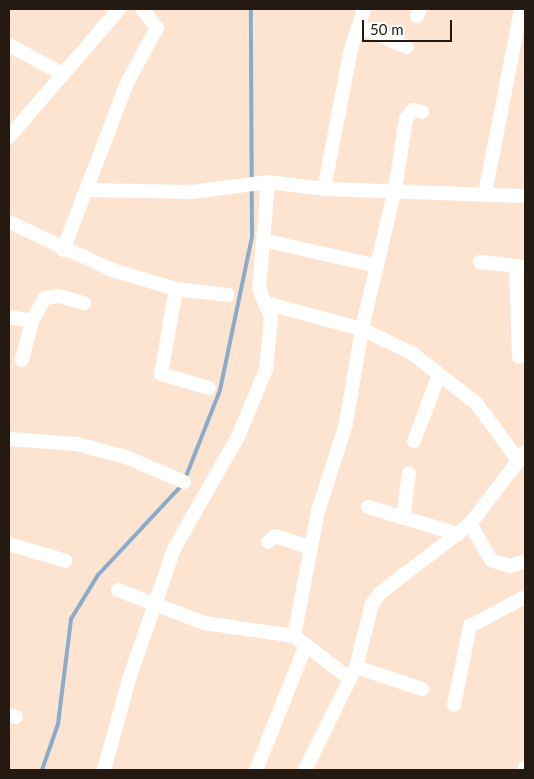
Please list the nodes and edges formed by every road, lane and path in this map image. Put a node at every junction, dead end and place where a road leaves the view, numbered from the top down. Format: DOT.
graph roads {
  1 [pos="119,9"];
  2 [pos="142,9"];
  3 [pos="364,9"];
  4 [pos="521,9"];
  5 [pos="360,27"];
  6 [pos="9,45"];
  7 [pos="407,47"];
  8 [pos="61,73"];
  9 [pos="422,112"];
  10 [pos="9,137"];
  11 [pos="268,182"];
  12 [pos="324,189"];
  13 [pos="395,189"];
  14 [pos="89,190"];
  15 [pos="485,193"];
  16 [pos="525,196"];
  17 [pos="9,222"];
  18 [pos="263,240"];
  19 [pos="63,250"];
  20 [pos="480,262"];
  21 [pos="377,266"];
  22 [pos="520,266"];
  23 [pos="176,289"];
  24 [pos="228,295"];
  25 [pos="84,303"];
  26 [pos="266,303"];
  27 [pos="9,316"];
  28 [pos="32,321"];
  29 [pos="362,329"];
  30 [pos="519,357"];
  31 [pos="22,360"];
  32 [pos="439,375"];
  33 [pos="208,388"];
  34 [pos="9,439"];
  35 [pos="414,441"];
  36 [pos="522,456"];
  37 [pos="410,473"];
  38 [pos="184,482"];
  39 [pos="368,507"];
  40 [pos="403,518"];
  41 [pos="470,524"];
  42 [pos="458,534"];
  43 [pos="268,542"];
  44 [pos="9,544"];
  45 [pos="311,548"];
  46 [pos="66,561"];
  47 [pos="525,561"];
  48 [pos="118,590"];
  49 [pos="525,597"];
  50 [pos="157,606"];
  51 [pos="294,636"];
  52 [pos="306,645"];
  53 [pos="353,673"];
  54 [pos="422,689"];
  55 [pos="454,705"];
  56 [pos="104,770"];
  57 [pos="256,770"];
  58 [pos="305,770"];
  1 -- 8 [label="street"];
  2 -- 14 [label="street"];
  3 -- 5 [label="street"];
  4 -- 15 [label="street"];
  5 -- 7 [label="street"];
  5 -- 12 [label="street"];
  6 -- 8 [label="street"];
  8 -- 10 [label="street"];
  9 -- 13 [label="street"];
  11 -- 12 [label="street"];
  11 -- 14 [label="street"];
  11 -- 18 [label="street"];
  12 -- 13 [label="street"];
  13 -- 15 [label="street"];
  13 -- 21 [label="street"];
  14 -- 19 [label="street"];
  15 -- 16 [label="street"];
  17 -- 19 [label="street"];
  18 -- 21 [label="street"];
  18 -- 26 [label="street"];
  19 -- 23 [label="street"];
  20 -- 22 [label="street"];
  21 -- 29 [label="street"];
  22 -- 30 [label="street"];
  23 -- 24 [label="street"];
  23 -- 33 [label="street"];
  25 -- 28 [label="street"];
  26 -- 29 [label="street"];
  26 -- 50 [label="street"];
  27 -- 28 [label="street"];
  28 -- 31 [label="street"];
  29 -- 32 [label="street"];
  29 -- 45 [label="street"];
  32 -- 35 [label="street"];
  32 -- 36 [label="street"];
  34 -- 38 [label="street"];
  36 -- 41 [label="street"];
  37 -- 40 [label="street"];
  39 -- 40 [label="street"];
  40 -- 42 [label="street"];
  41 -- 42 [label="street"];
  41 -- 47 [label="street"];
  42 -- 53 [label="street"];
  43 -- 45 [label="street"];
  44 -- 46 [label="street"];
  45 -- 51 [label="street"];
  48 -- 50 [label="street"];
  49 -- 55 [label="street"];
  50 -- 51 [label="street"];
  50 -- 56 [label="street"];
  51 -- 52 [label="street"];
  52 -- 53 [label="street"];
  52 -- 57 [label="street"];
  53 -- 54 [label="street"];
  53 -- 58 [label="street"];
}
